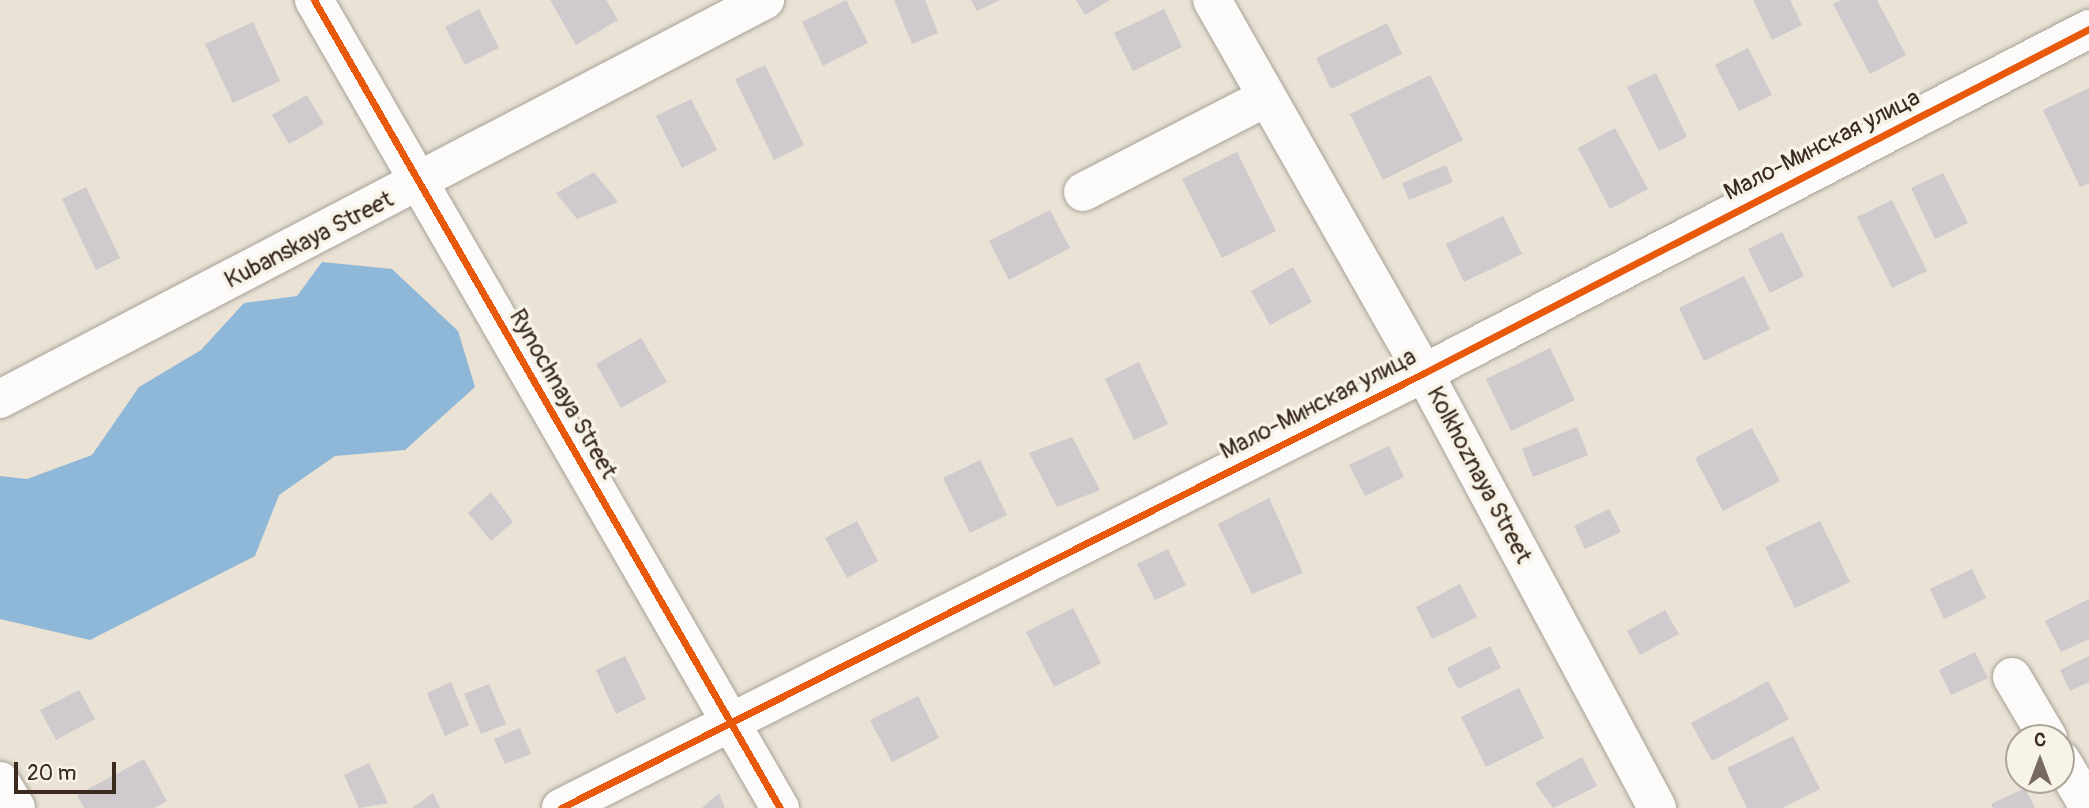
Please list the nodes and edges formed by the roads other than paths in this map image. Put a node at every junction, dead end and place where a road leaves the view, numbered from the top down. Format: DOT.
graph roads {
  1 [pos="314,0"];
  2 [pos="765,0"];
  3 [pos="1212,0"];
  4 [pos="2089,29"];
  5 [pos="1268,97"];
  6 [pos="417,184"];
  7 [pos="1083,192"];
  8 [pos="1424,373"];
  9 [pos="0,399"];
  10 [pos="2012,677"];
  11 [pos="732,719"];
  12 [pos="2040,724"];
  13 [pos="0,781"];
  14 [pos="2075,784"];
  15 [pos="2089,807"];
  16 [pos="16,808"];
  17 [pos="561,808"];
  18 [pos="780,808"];
  19 [pos="1657,808"];
  1 -- 6 [label="street, Rynochnaya Street"];
  2 -- 6 [label="street, Kubanskaya Street"];
  3 -- 5 [label="street, Kolkhoznaya Street"];
  4 -- 8 [label="street, Мало-Минская улица"];
  5 -- 7 [label="street"];
  5 -- 8 [label="street, Kolkhoznaya Street"];
  6 -- 9 [label="street, Kubanskaya Street"];
  6 -- 11 [label="street, Rynochnaya Street"];
  8 -- 11 [label="street, Мало-Минская улица"];
  8 -- 19 [label="street, Kolkhoznaya Street"];
  10 -- 12 [label="street"];
  11 -- 17 [label="street, Мало-Минская улица"];
  11 -- 18 [label="street, Rynochnaya Street"];
  13 -- 16 [label="street"];
  14 -- 15 [label="street"];
}
